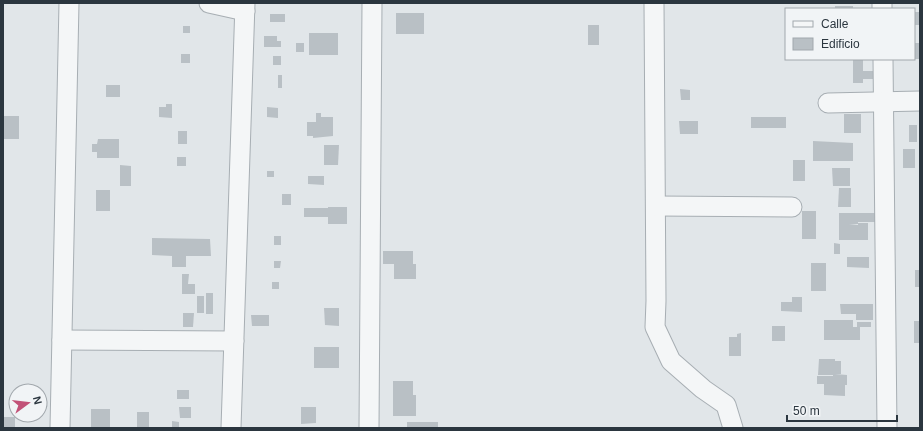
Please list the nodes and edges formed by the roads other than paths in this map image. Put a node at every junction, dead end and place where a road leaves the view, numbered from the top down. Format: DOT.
graph roads {
  1 [pos="69,3"];
  2 [pos="209,3"];
  3 [pos="372,3"];
  4 [pos="654,3"];
  5 [pos="245,7"];
  6 [pos="883,60"];
  7 [pos="920,101"];
  8 [pos="883,102"];
  9 [pos="828,103"];
  10 [pos="656,206"];
  11 [pos="792,207"];
  12 [pos="62,340"];
  13 [pos="234,340"];
  14 [pos="60,428"];
  15 [pos="231,428"];
  16 [pos="369,428"];
  17 [pos="733,428"];
  18 [pos="887,428"];
  1 -- 12 [label="street"];
  2 -- 5 [label="street"];
  3 -- 16 [label="street"];
  4 -- 10 [label="street"];
  5 -- 13 [label="street"];
  6 -- 8 [label="street"];
  7 -- 8 [label="street"];
  8 -- 9 [label="street"];
  8 -- 18 [label="street"];
  10 -- 11 [label="street"];
  10 -- 17 [label="street"];
  12 -- 13 [label="street"];
  12 -- 14 [label="street"];
  13 -- 15 [label="street"];
}
